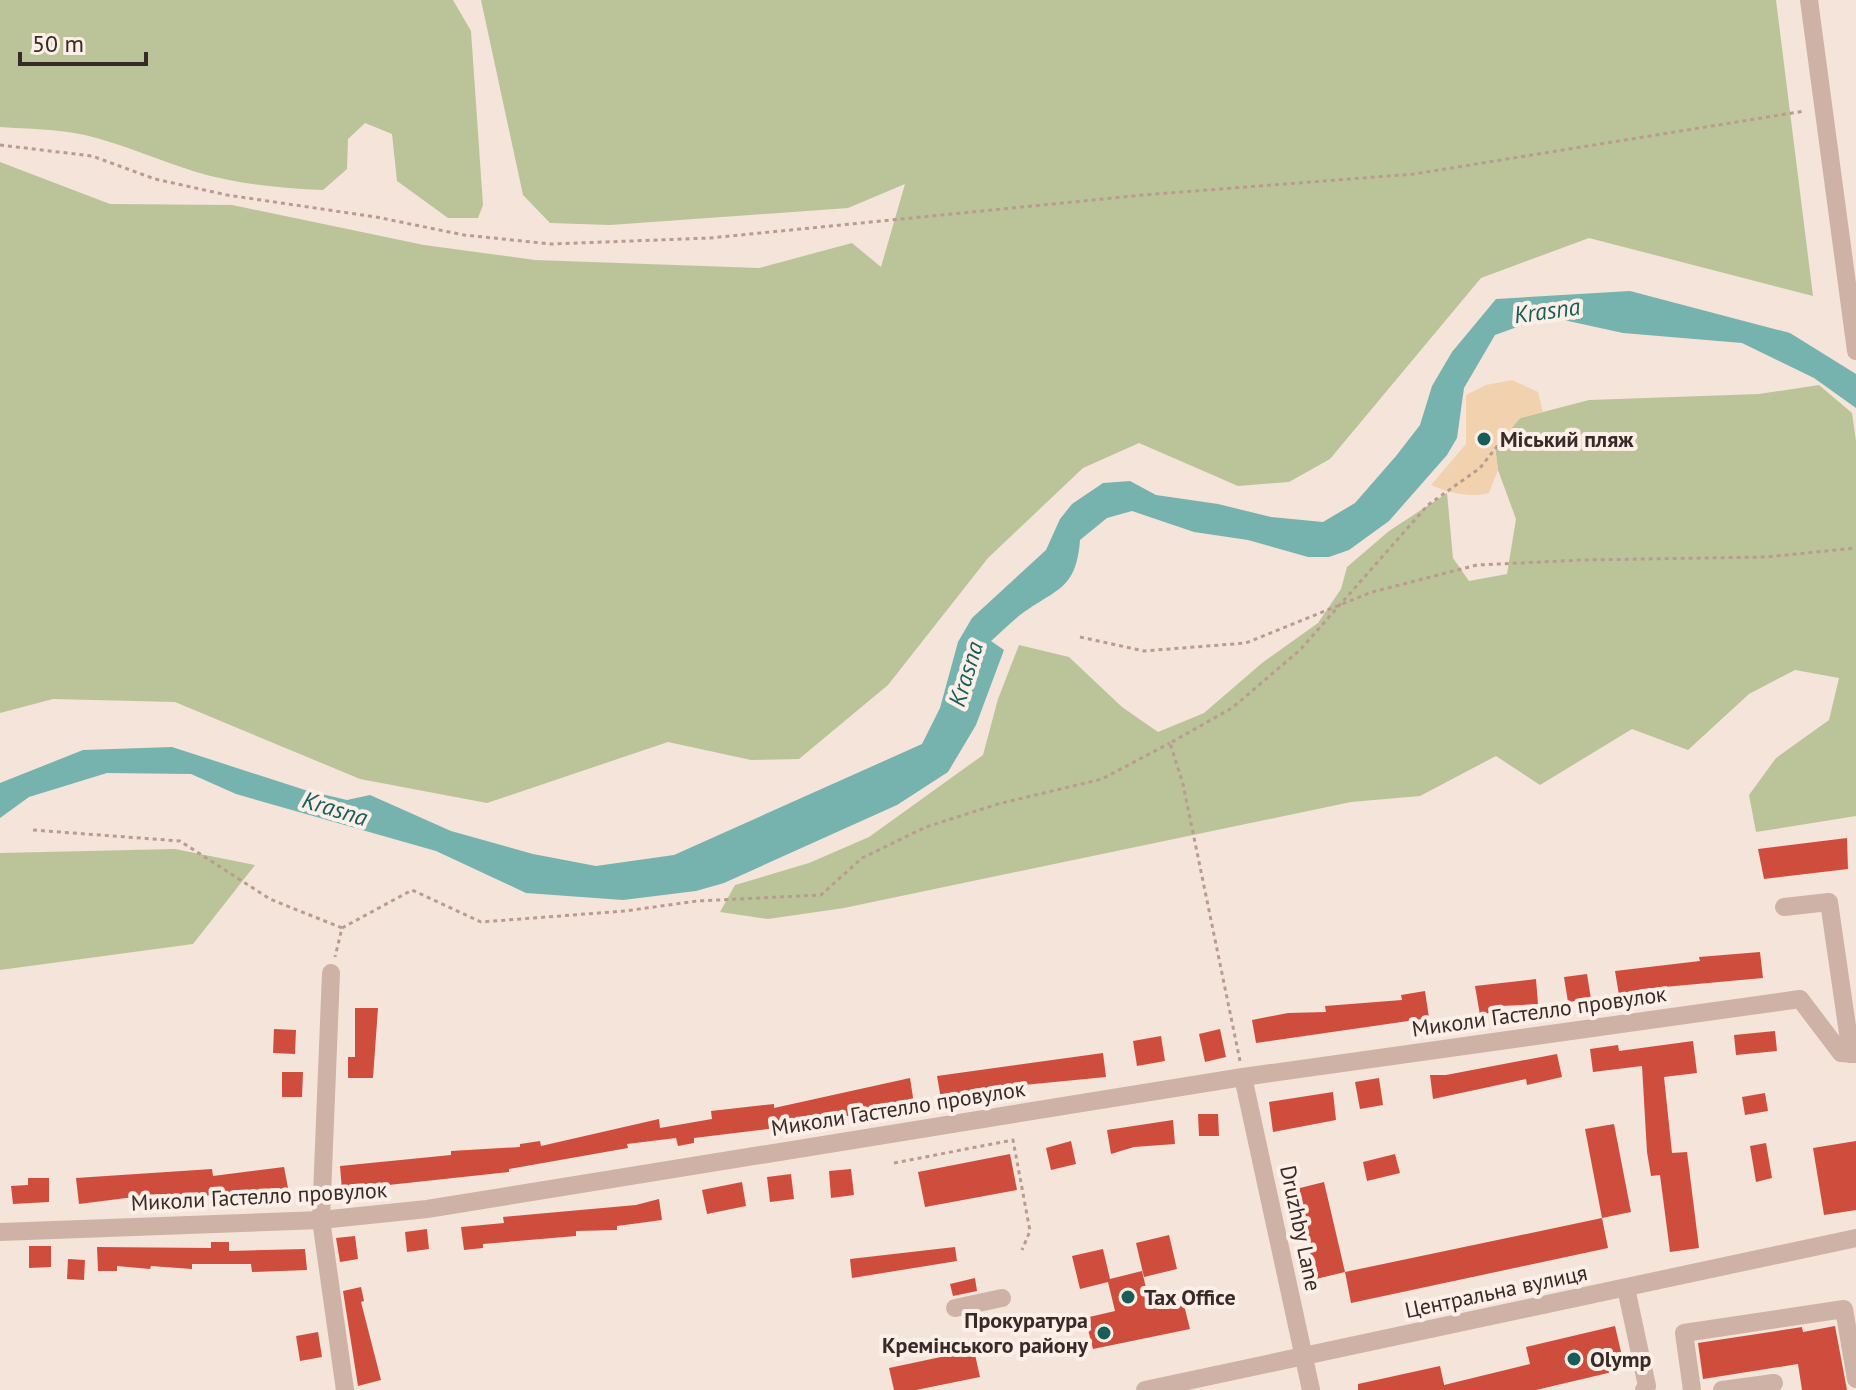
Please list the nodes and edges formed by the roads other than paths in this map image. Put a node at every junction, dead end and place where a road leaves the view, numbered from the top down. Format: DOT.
graph roads {
  1 [pos="1809,0"];
  2 [pos="1856,351"];
  3 [pos="1784,907"];
  4 [pos="331,973"];
  5 [pos="1854,1054"];
  6 [pos="1243,1077"];
  7 [pos="321,1220"];
  8 [pos="0,1232"];
  9 [pos="1856,1238"];
  10 [pos="1626,1288"];
  11 [pos="1002,1298"];
  12 [pos="955,1308"];
  13 [pos="1305,1357"];
  14 [pos="1856,1379"];
  15 [pos="1774,1383"];
  16 [pos="345,1390"];
  17 [pos="1145,1390"];
  18 [pos="1311,1390"];
  19 [pos="1644,1390"];
  20 [pos="1692,1390"];
  21 [pos="1722,1390"];
  1 -- 2 [label="street"];
  3 -- 5 [label="street"];
  4 -- 7 [label="street"];
  5 -- 6 [label="street, Миколи Гастелло провулок"];
  6 -- 7 [label="street, Миколи Гастелло провулок"];
  6 -- 13 [label="street, Druzhby Lane"];
  7 -- 8 [label="street, Миколи Гастелло провулок"];
  7 -- 16 [label="street"];
  9 -- 10 [label="street, Центральна вулиця"];
  10 -- 13 [label="street, Центральна вулиця"];
  10 -- 19 [label="street"];
  11 -- 12 [label="street"];
  13 -- 17 [label="street, Центральна вулиця"];
  13 -- 18 [label="street, Druzhby Lane"];
  14 -- 20 [label="street"];
  15 -- 21 [label="street"];
}
